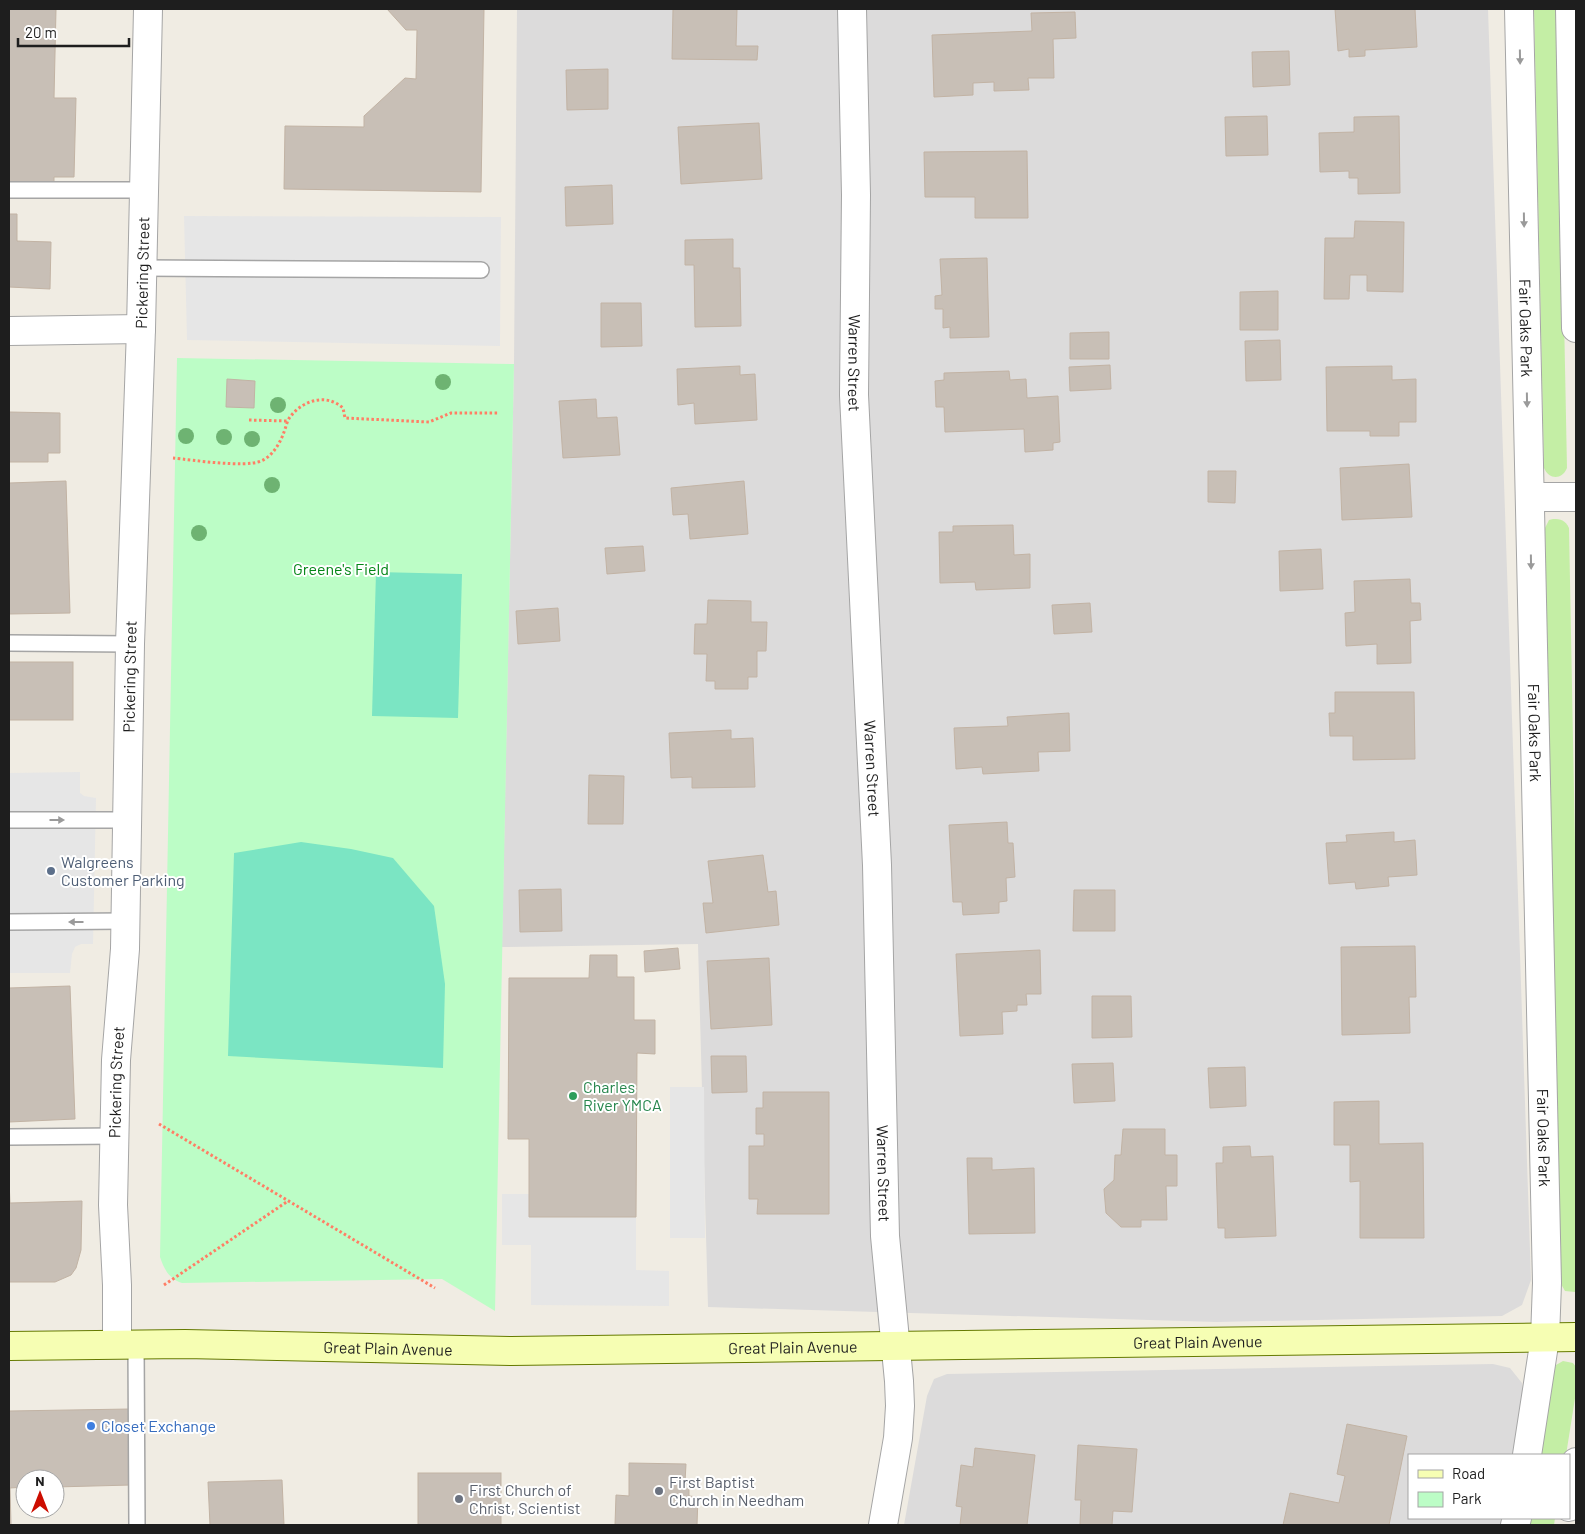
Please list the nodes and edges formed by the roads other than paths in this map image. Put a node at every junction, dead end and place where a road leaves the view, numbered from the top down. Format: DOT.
graph roads {
  1 [pos="148,9"];
  2 [pos="852,9"];
  3 [pos="1519,9"];
  4 [pos="1570,9"];
  5 [pos="9,190"];
  6 [pos="144,190"];
  7 [pos="142,268"];
  8 [pos="481,270"];
  9 [pos="1576,328"];
  10 [pos="141,329"];
  11 [pos="9,331"];
  12 [pos="1576,497"];
  13 [pos="1530,498"];
  14 [pos="9,643"];
  15 [pos="130,644"];
  16 [pos="9,820"];
  17 [pos="127,820"];
  18 [pos="125,921"];
  19 [pos="9,922"];
  20 [pos="115,1136"];
  21 [pos="9,1137"];
  22 [pos="1576,1337"];
  23 [pos="1545,1338"];
  24 [pos="126,1344"];
  25 [pos="9,1346"];
  26 [pos="896,1347"];
  27 [pos="1527,1454"];
  28 [pos="1576,1462"];
  29 [pos="1570,1501"];
  30 [pos="137,1525"];
  31 [pos="883,1525"];
  1 -- 6 [label="street, Pickering Street"];
  2 -- 26 [label="street, Warren Street"];
  3 -- 13 [label="street, Fair Oaks Park, one-way"];
  4 -- 9 [label="street"];
  5 -- 6 [label="lane"];
  6 -- 7 [label="street, Pickering Street"];
  7 -- 8 [label="lane"];
  7 -- 10 [label="street, Pickering Street"];
  10 -- 11 [label="street"];
  10 -- 15 [label="street, Pickering Street"];
  12 -- 13 [label="street"];
  13 -- 23 [label="street, Fair Oaks Park, one-way"];
  14 -- 15 [label="lane"];
  15 -- 17 [label="street, Pickering Street"];
  16 -- 17 [label="lane, one-way"];
  17 -- 18 [label="street, Pickering Street"];
  18 -- 19 [label="lane, one-way"];
  18 -- 20 [label="street, Pickering Street"];
  20 -- 21 [label="lane"];
  20 -- 24 [label="street, Pickering Street"];
  22 -- 23 [label="main road, Great Plain Avenue"];
  23 -- 26 [label="main road, Great Plain Avenue"];
  23 -- 27 [label="street, Fair Oaks Park"];
  24 -- 25 [label="main road, Great Plain Avenue"];
  24 -- 26 [label="main road, Great Plain Avenue"];
  24 -- 30 [label="lane"];
  26 -- 31 [label="street, Warren Street"];
  28 -- 29 [label="street"];
}
